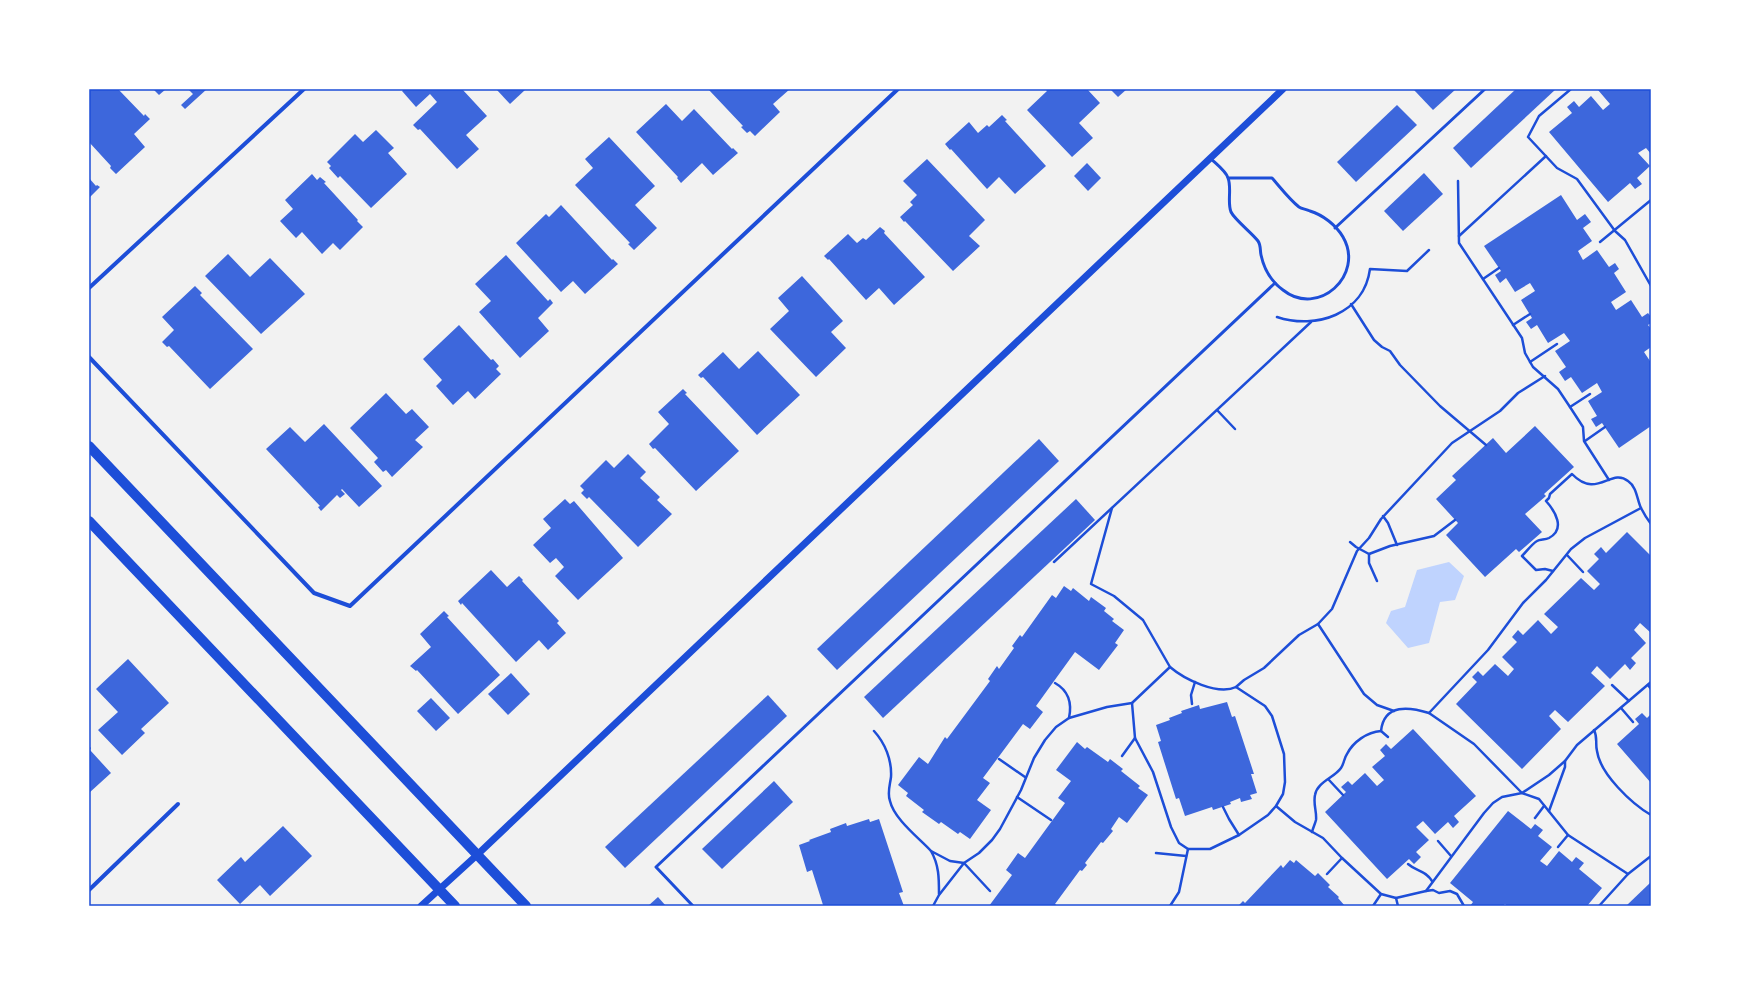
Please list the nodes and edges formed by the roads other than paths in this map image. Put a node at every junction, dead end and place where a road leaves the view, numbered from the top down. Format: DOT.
graph roads {
  1 [pos="304,89"];
  2 [pos="898,89"];
  3 [pos="1283,89"];
  4 [pos="1485,89"];
  5 [pos="1210,158"];
  6 [pos="1228,178"];
  7 [pos="1335,228"];
  8 [pos="1276,283"];
  9 [pos="89,288"];
  10 [pos="89,356"];
  11 [pos="89,446"];
  12 [pos="89,521"];
  13 [pos="178,804"];
  14 [pos="477,855"];
  15 [pos="439,888"];
  16 [pos="89,890"];
  17 [pos="421,906"];
  18 [pos="455,906"];
  19 [pos="526,906"];
  20 [pos="693,906"];
  1 -- 9 [label="street"];
  2 -- 10 [label="street"];
  3 -- 5 [label="street"];
  4 -- 7 [label="lane"];
  5 -- 6 [label="lane"];
  5 -- 14 [label="street"];
  6 -- 7 [label="lane"];
  6 -- 8 [label="lane"];
  7 -- 8 [label="lane"];
  8 -- 20 [label="lane"];
  11 -- 14 [label="main road"];
  12 -- 15 [label="main road"];
  13 -- 16 [label="street"];
  14 -- 15 [label="street"];
  14 -- 19 [label="main road"];
  15 -- 17 [label="street"];
  15 -- 18 [label="main road"];
}
